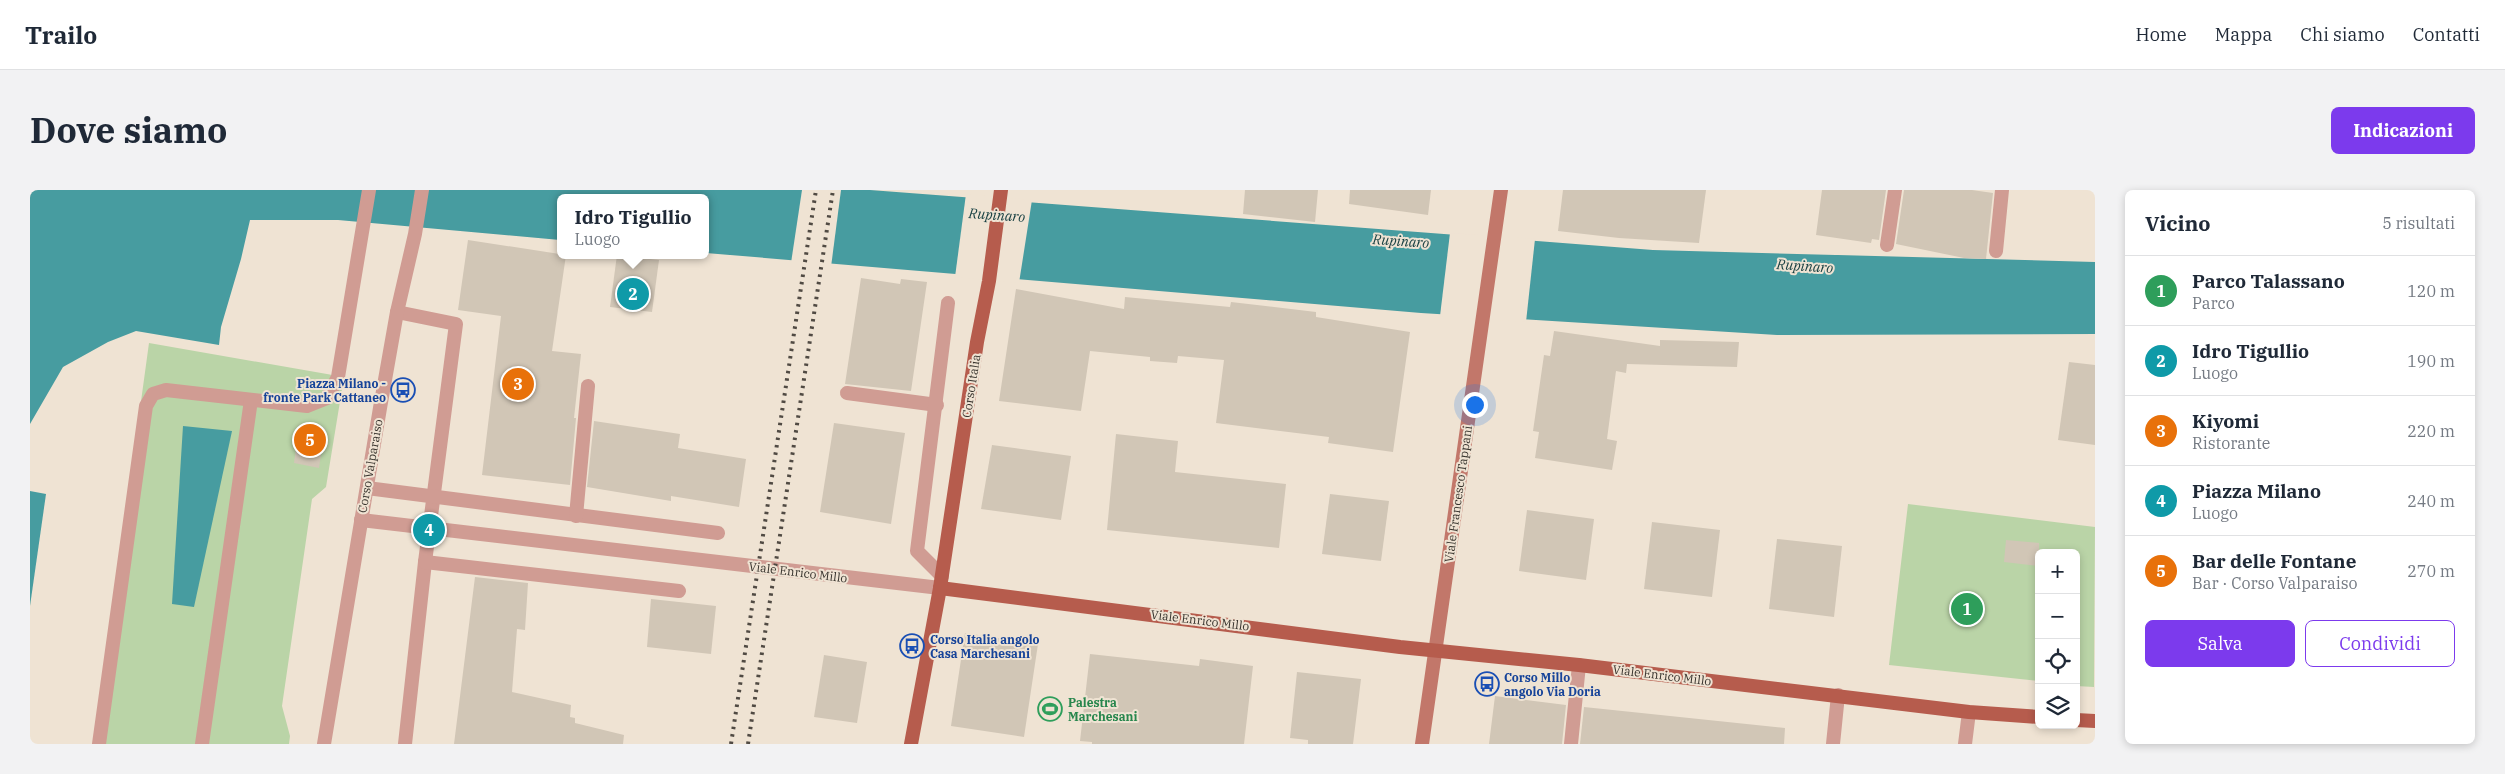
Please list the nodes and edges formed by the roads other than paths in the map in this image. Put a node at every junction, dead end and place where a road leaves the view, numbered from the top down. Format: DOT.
graph roads {
  1 [pos="369,190"];
  2 [pos="422,190"];
  3 [pos="1501,190"];
  4 [pos="1895,190"];
  5 [pos="2002,190"];
  6 [pos="1000,193"];
  7 [pos="1887,245"];
  8 [pos="1996,251"];
  9 [pos="948,303"];
  10 [pos="397,312"];
  11 [pos="588,386"];
  12 [pos="847,393"];
  13 [pos="251,400"];
  14 [pos="937,405"];
  15 [pos="367,488"];
  16 [pos="433,498"];
  17 [pos="576,516"];
  18 [pos="361,520"];
  19 [pos="431,530"];
  20 [pos="718,533"];
  21 [pos="425,562"];
  22 [pos="941,582"];
  23 [pos="679,590"];
  24 [pos="1436,650"];
  25 [pos="1579,665"];
  26 [pos="1838,695"];
  27 [pos="1969,712"];
  28 [pos="2035,717"];
  29 [pos="2080,720"];
  30 [pos="2095,721"];
  31 [pos="99,744"];
  32 [pos="202,744"];
  33 [pos="324,744"];
  34 [pos="405,744"];
  35 [pos="911,744"];
  36 [pos="1422,744"];
  37 [pos="1571,744"];
  38 [pos="1833,744"];
  39 [pos="1965,744"];
  1 -- 13 [label="street"];
  2 -- 10 [label="street, Corso Valparaiso"];
  3 -- 24 [label="main road, Viale Francesco Tappani"];
  4 -- 7 [label="street"];
  5 -- 8 [label="street"];
  6 -- 22 [label="main road, Corso Italia"];
  9 -- 14 [label="street"];
  10 -- 15 [label="street, Corso Valparaiso"];
  10 -- 16 [label="street"];
  11 -- 17 [label="street"];
  12 -- 14 [label="street"];
  13 -- 31 [label="street"];
  13 -- 32 [label="street"];
  14 -- 22 [label="street"];
  15 -- 16 [label="street"];
  15 -- 18 [label="street, Corso Valparaiso"];
  16 -- 17 [label="street"];
  16 -- 19 [label="street"];
  17 -- 20 [label="street"];
  18 -- 19 [label="street, Viale Enrico Millo"];
  18 -- 33 [label="street, Corso Valparaiso"];
  19 -- 21 [label="street"];
  19 -- 22 [label="street, Viale Enrico Millo"];
  21 -- 23 [label="street"];
  21 -- 34 [label="street"];
  22 -- 24 [label="main road, Viale Enrico Millo"];
  22 -- 35 [label="main road, Corso Italia"];
  24 -- 25 [label="main road, Viale Enrico Millo"];
  24 -- 36 [label="main road, Viale Francesco Tappani"];
  25 -- 26 [label="main road, Viale Enrico Millo"];
  25 -- 37 [label="street"];
  26 -- 27 [label="main road, Viale Enrico Millo"];
  26 -- 38 [label="street"];
  27 -- 28 [label="main road, Viale Enrico Millo"];
  27 -- 39 [label="street"];
  29 -- 30 [label="main road"];
}
